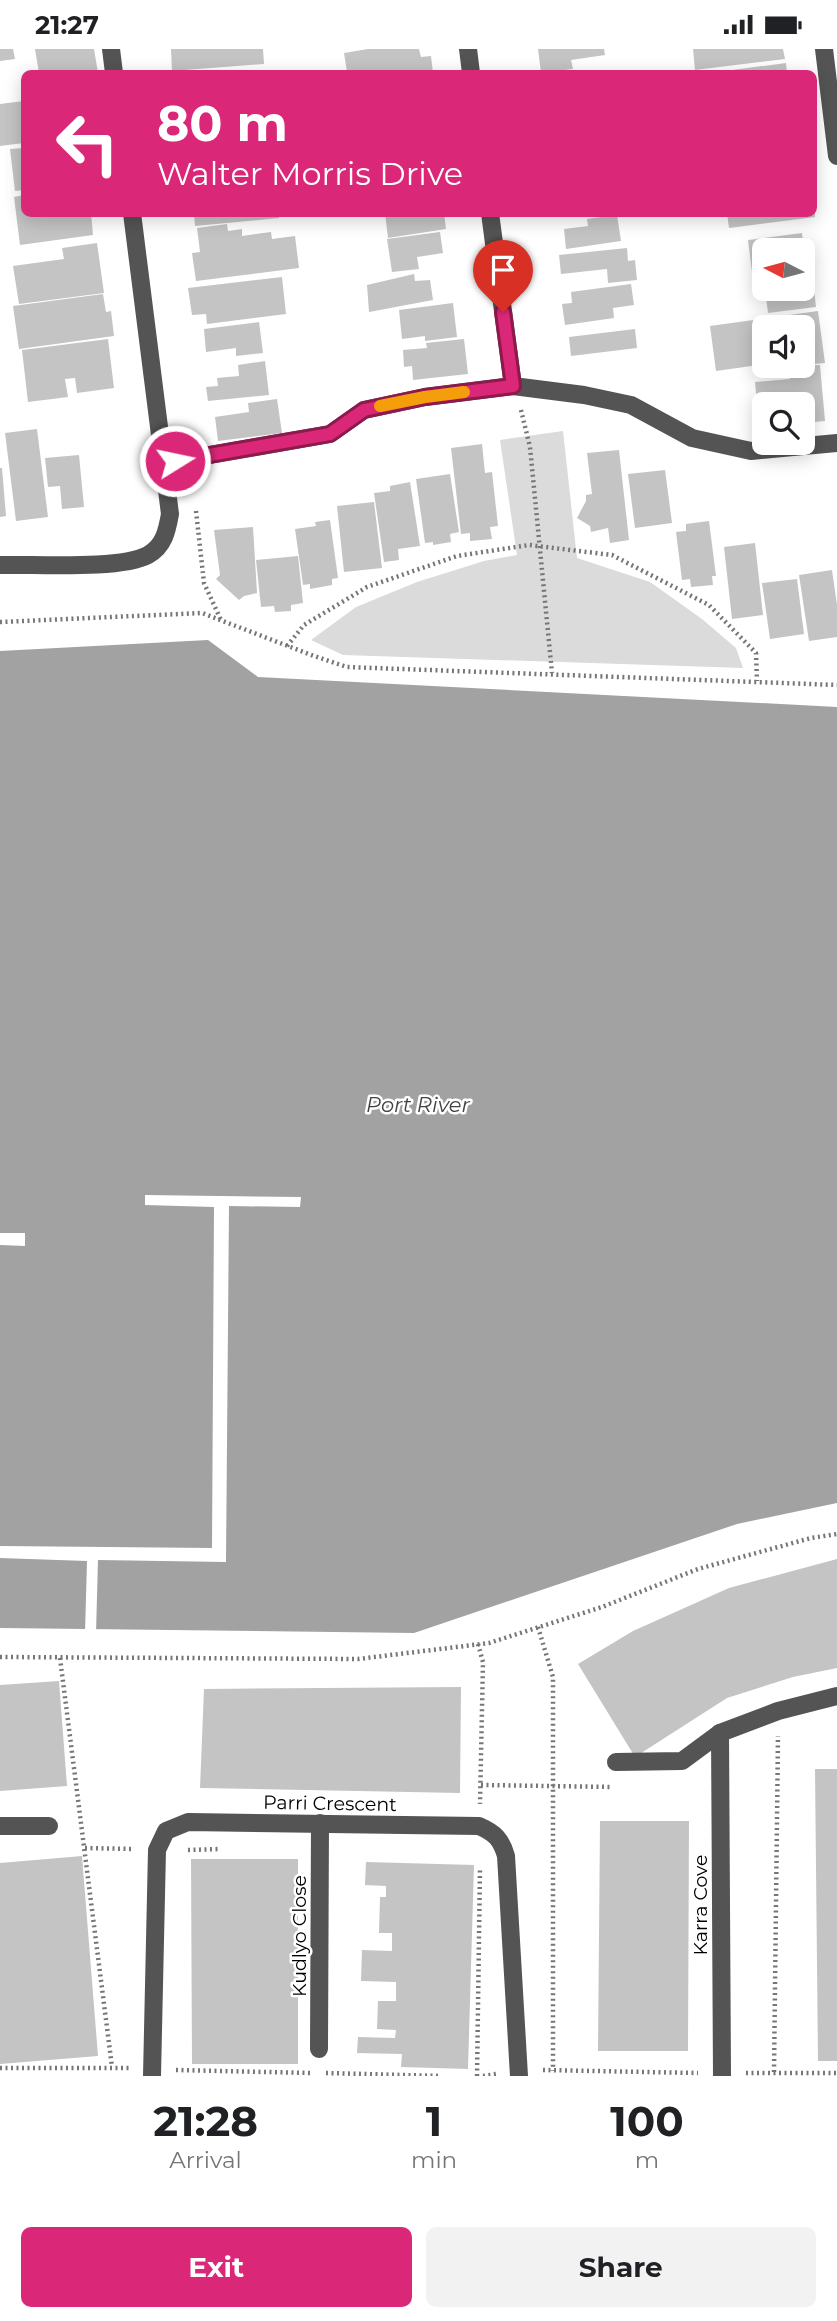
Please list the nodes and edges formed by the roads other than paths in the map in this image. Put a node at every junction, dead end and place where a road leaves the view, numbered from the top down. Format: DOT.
graph roads {
  1 [pos="111,49"];
  2 [pos="468,49"];
  3 [pos="824,49"];
  4 [pos="114,70"];
  5 [pos="471,70"];
  6 [pos="837,156"];
  7 [pos="133,217"];
  8 [pos="491,217"];
  9 [pos="513,386"];
  10 [pos="837,443"];
  11 [pos="164,463"];
  12 [pos="0,565"];
  13 [pos="837,1696"];
  14 [pos="720,1733"];
  15 [pos="616,1762"];
  16 [pos="320,1823"];
  17 [pos="0,1826"];
  18 [pos="49,1826"];
  19 [pos="320,2049"];
  20 [pos="152,2073"];
  21 [pos="519,2073"];
  22 [pos="722,2075"];
  1 -- 4 [label="street"];
  2 -- 5 [label="street"];
  3 -- 6 [label="street"];
  7 -- 11 [label="street"];
  8 -- 9 [label="street"];
  9 -- 10 [label="street"];
  9 -- 11 [label="street"];
  11 -- 12 [label="street"];
  13 -- 14 [label="street"];
  14 -- 15 [label="street"];
  14 -- 22 [label="street, Karra Cove"];
  16 -- 19 [label="street, Kudlyo Close"];
  16 -- 20 [label="street, Parri Crescent"];
  16 -- 21 [label="street, Parri Crescent"];
  17 -- 18 [label="street"];
}
